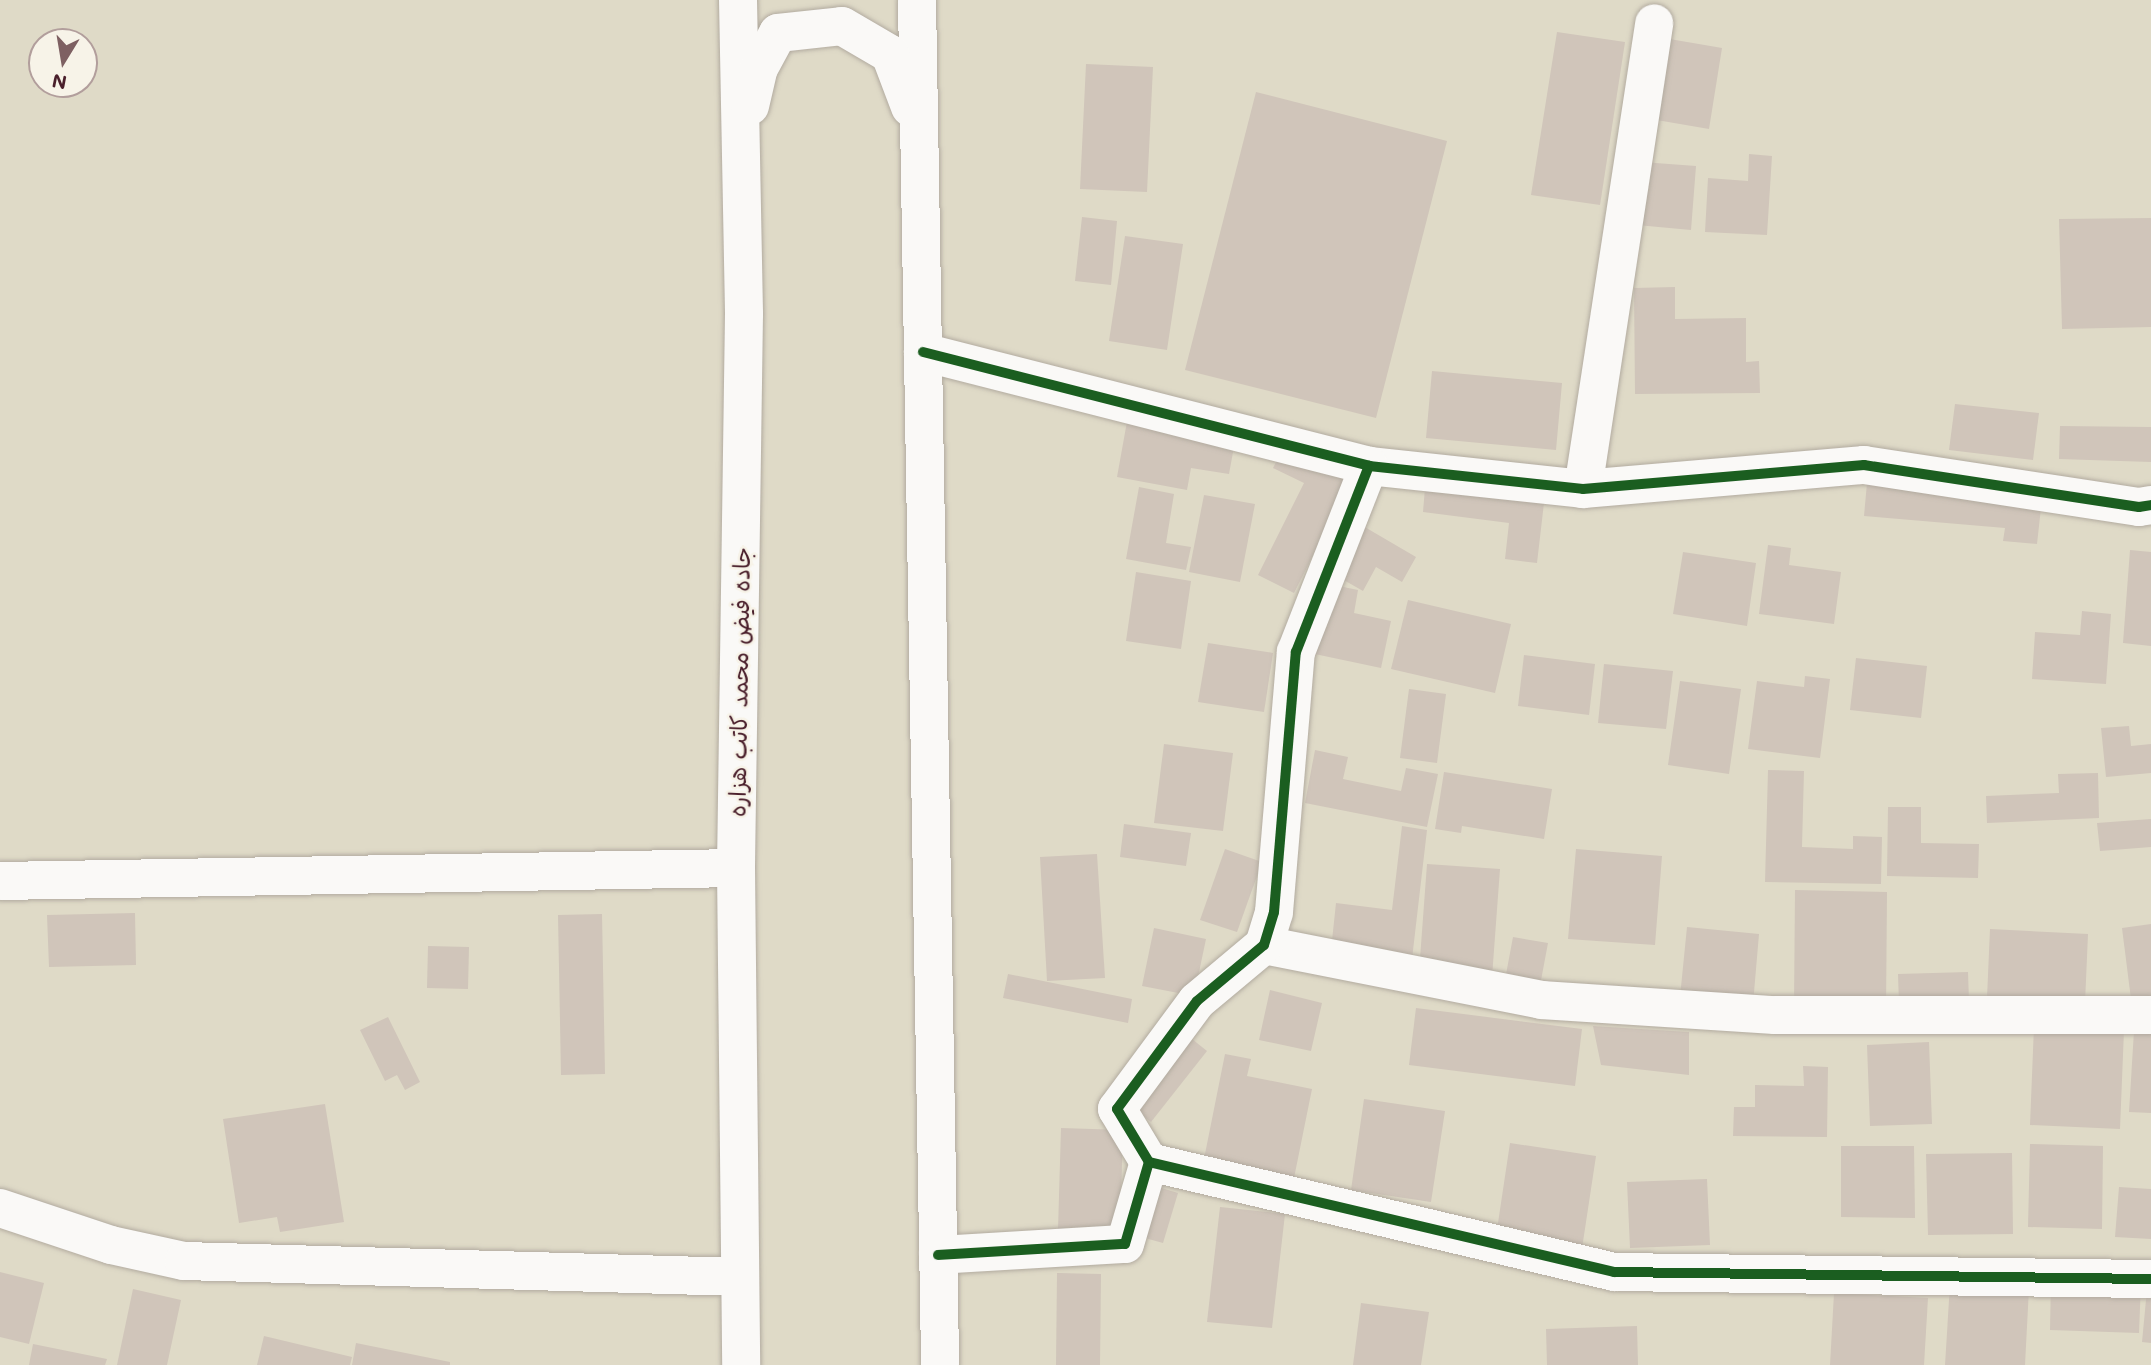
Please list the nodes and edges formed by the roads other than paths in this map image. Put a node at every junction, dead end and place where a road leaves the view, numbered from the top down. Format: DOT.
graph roads {
  1 [pos="738,0"];
  2 [pos="918,0"];
  3 [pos="1654,23"];
  4 [pos="919,132"];
  5 [pos="741,145"];
  6 [pos="923,352"];
  7 [pos="1369,466"];
  8 [pos="1583,489"];
  9 [pos="2151,505"];
  10 [pos="736,868"];
  11 [pos="0,881"];
  12 [pos="1264,945"];
  13 [pos="2151,1015"];
  14 [pos="1149,1162"];
  15 [pos="0,1208"];
  16 [pos="938,1255"];
  17 [pos="740,1277"];
  18 [pos="2151,1279"];
  19 [pos="741,1365"];
  20 [pos="940,1365"];
  1 -- 5 [label="street, جاده فیض محمد کاتب هزاره"];
  2 -- 4 [label="street"];
  3 -- 8 [label="street"];
  4 -- 5 [label="street"];
  4 -- 6 [label="street"];
  5 -- 10 [label="street, جاده فیض محمد کاتب هزاره"];
  6 -- 7 [label="street"];
  6 -- 16 [label="street"];
  7 -- 8 [label="street"];
  7 -- 12 [label="street"];
  8 -- 9 [label="street"];
  10 -- 11 [label="street"];
  10 -- 17 [label="street, جاده فیض محمد کاتب هزاره"];
  12 -- 13 [label="street"];
  12 -- 14 [label="street"];
  14 -- 16 [label="street"];
  14 -- 18 [label="street"];
  15 -- 17 [label="street"];
  16 -- 20 [label="street"];
  17 -- 19 [label="street, جاده فیض محمد کاتب هزاره"];
}
